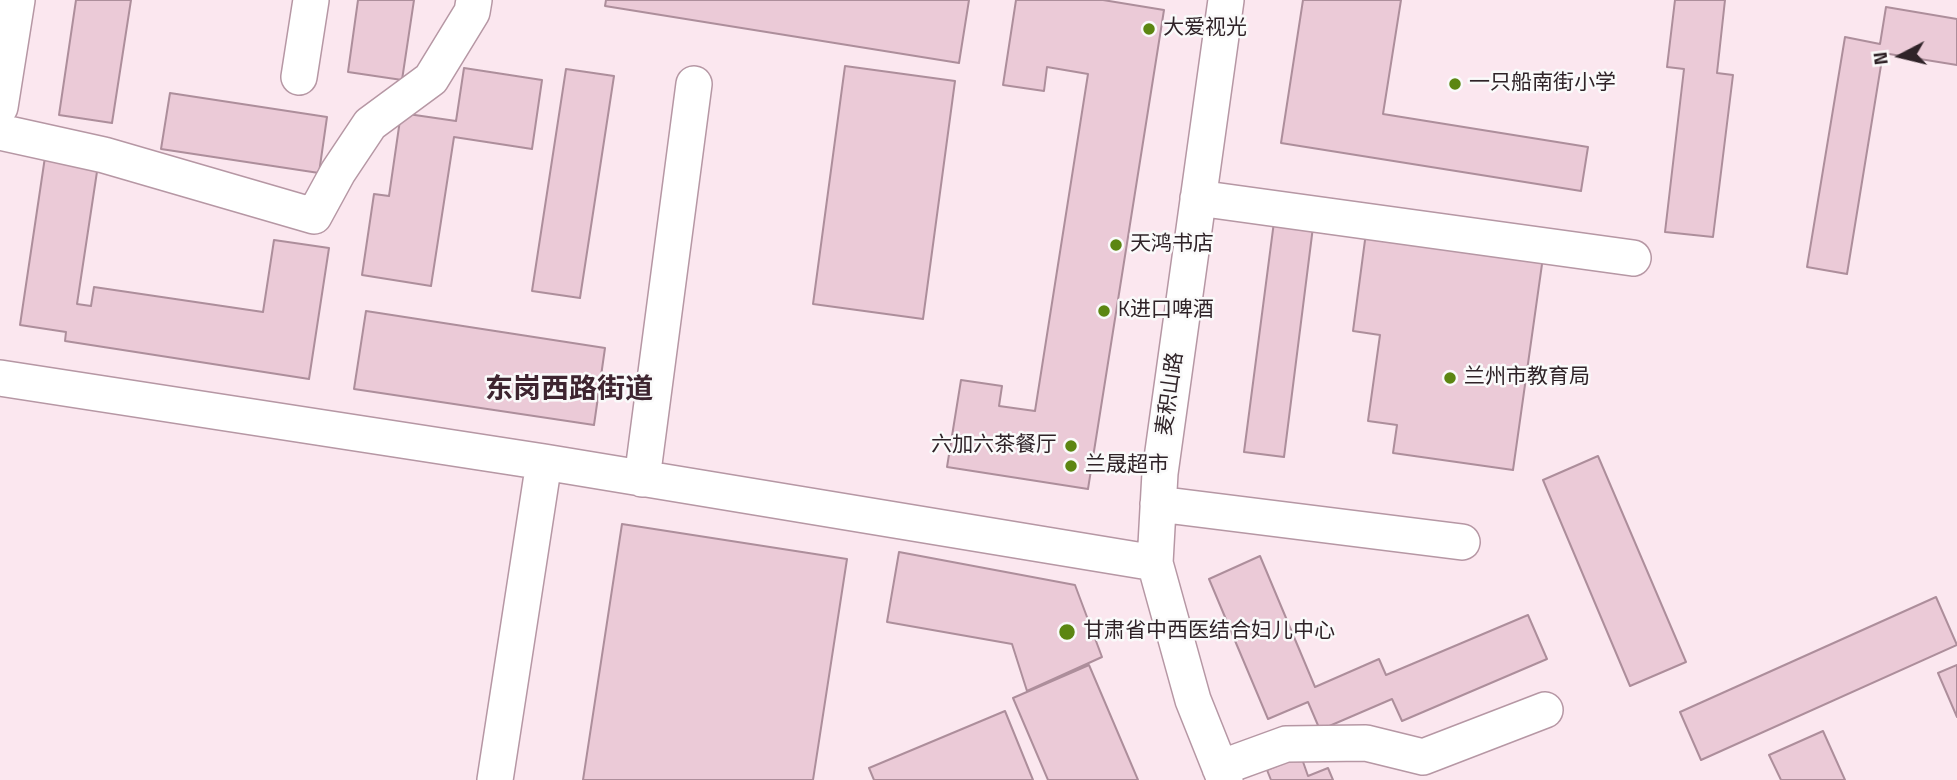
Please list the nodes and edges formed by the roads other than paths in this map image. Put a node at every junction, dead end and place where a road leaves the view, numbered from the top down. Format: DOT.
graph roads {
  1 [pos="17,0"];
  2 [pos="311,0"];
  3 [pos="474,0"];
  4 [pos="1226,0"];
  5 [pos="299,77"];
  6 [pos="694,84"];
  7 [pos="0,107"];
  8 [pos="0,132"];
  9 [pos="1198,198"];
  10 [pos="1633,258"];
  11 [pos="0,378"];
  12 [pos="544,462"];
  13 [pos="642,479"];
  14 [pos="1158,503"];
  15 [pos="1462,542"];
  16 [pos="1155,563"];
  17 [pos="1545,710"];
  18 [pos="1223,774"];
  19 [pos="495,780"];
  1 -- 7 [label="street"];
  2 -- 5 [label="street"];
  3 -- 8 [label="street"];
  4 -- 9 [label="street, 麦积山路"];
  6 -- 13 [label="street"];
  9 -- 10 [label="street"];
  9 -- 14 [label="street, 麦积山路"];
  11 -- 12 [label="street"];
  12 -- 13 [label="street"];
  12 -- 19 [label="street"];
  13 -- 16 [label="street"];
  14 -- 15 [label="street"];
  14 -- 16 [label="street, 麦积山路"];
  16 -- 18 [label="street, 麦积山路"];
  17 -- 18 [label="street"];
}
